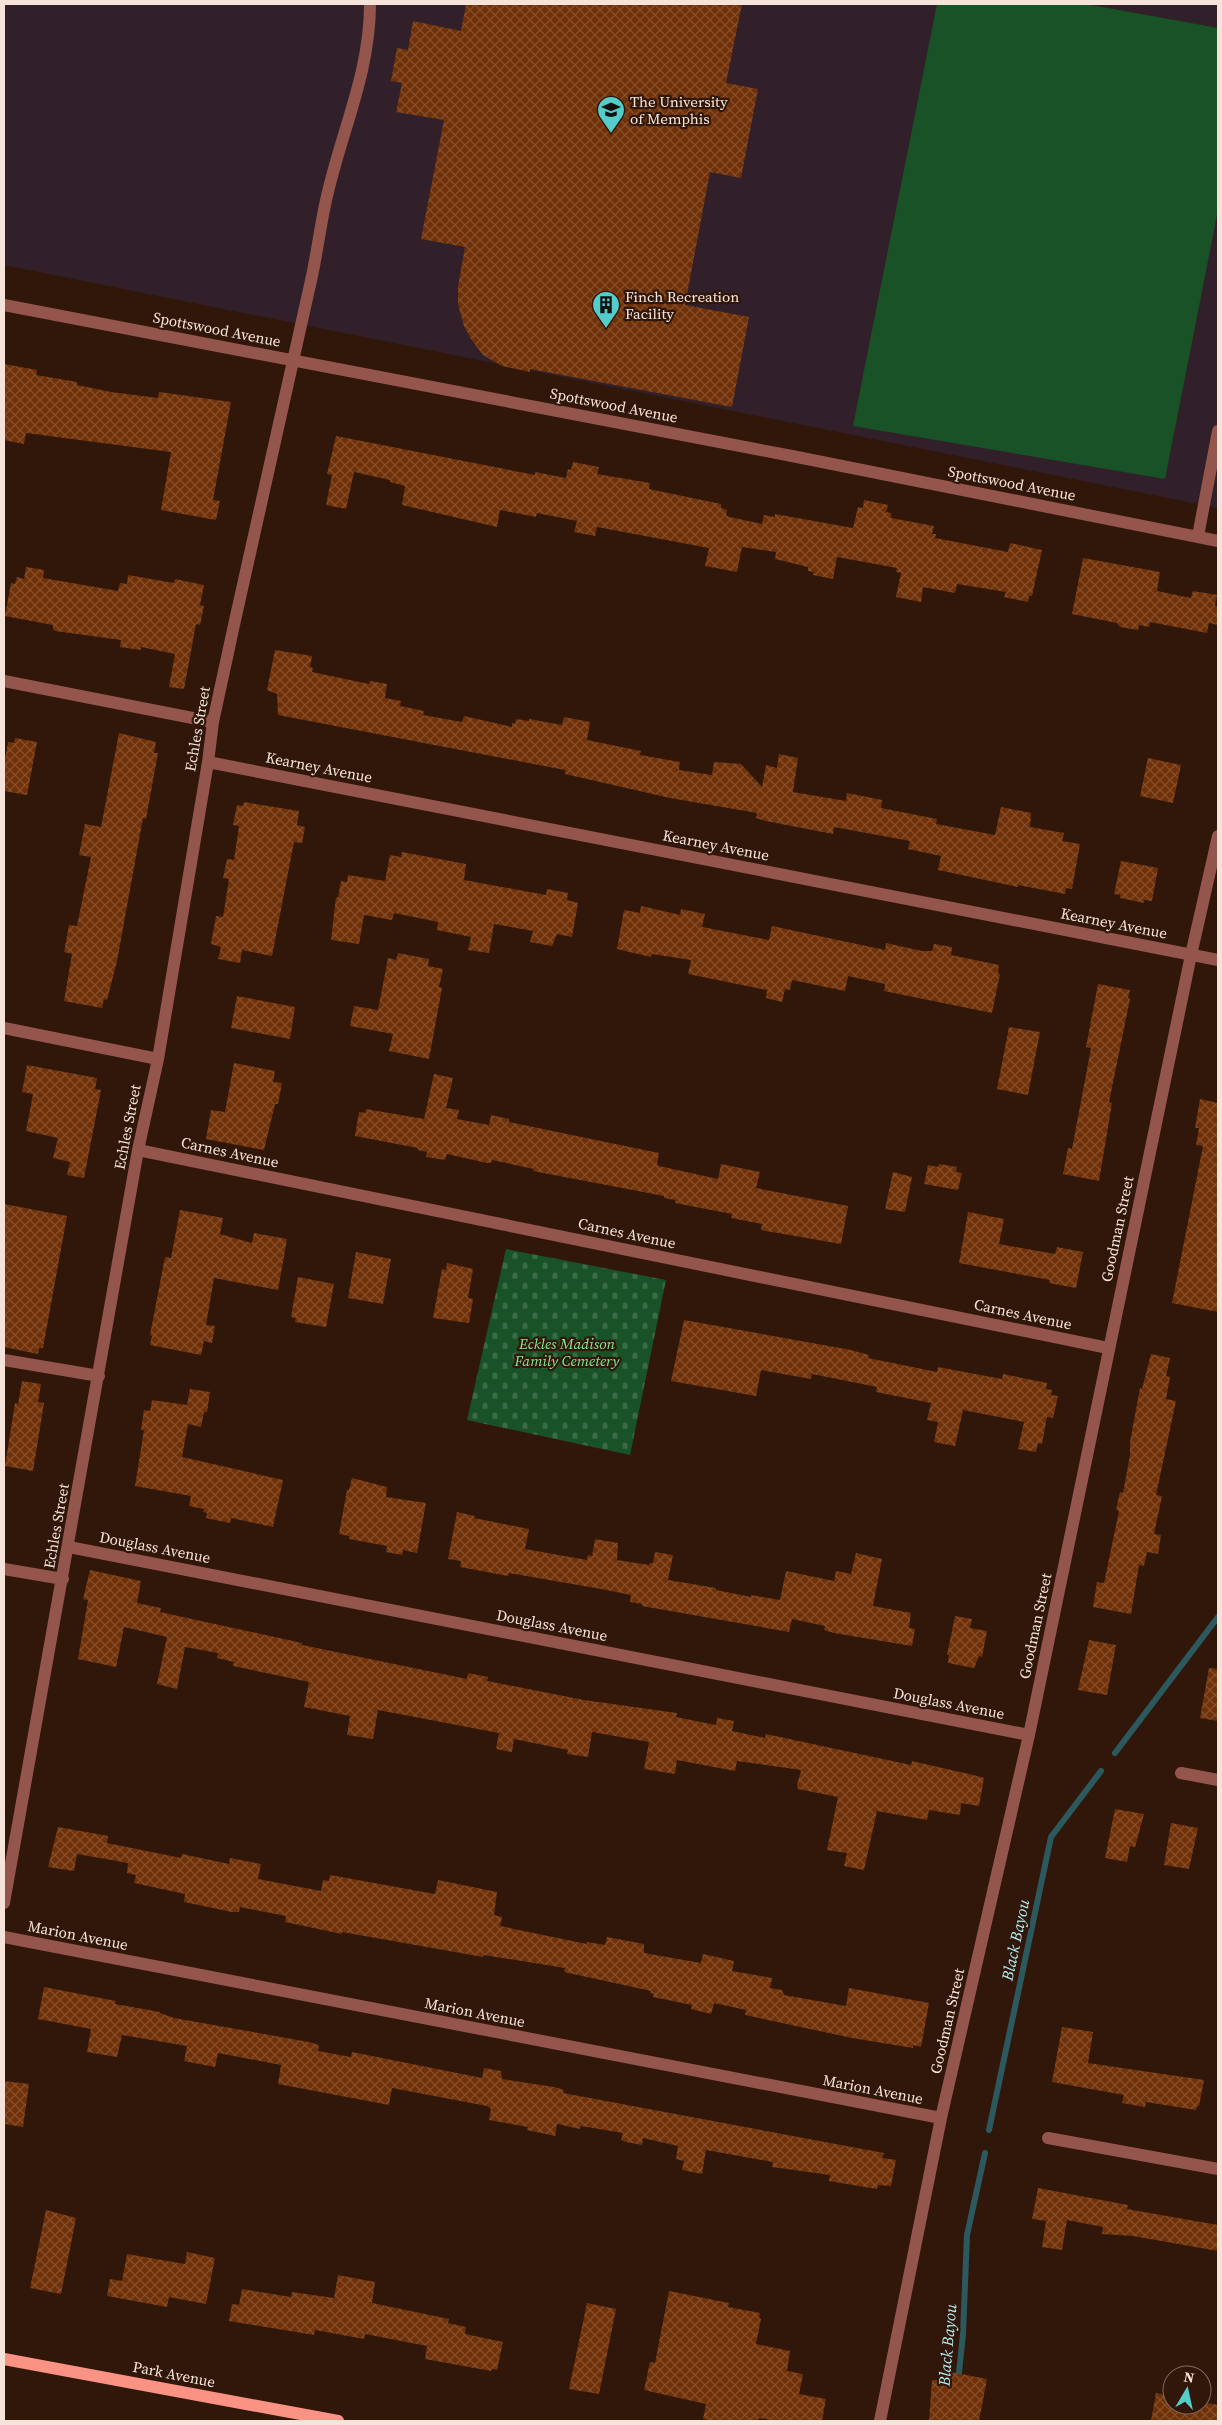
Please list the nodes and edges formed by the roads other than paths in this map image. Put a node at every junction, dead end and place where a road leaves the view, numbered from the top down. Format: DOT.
graph roads {
  1 [pos="370,4"];
  2 [pos="4,305"];
  3 [pos="292,360"];
  4 [pos="1218,431"];
  5 [pos="1198,536"];
  6 [pos="1218,541"];
  7 [pos="4,681"];
  8 [pos="213,722"];
  9 [pos="208,762"];
  10 [pos="1218,836"];
  11 [pos="1191,955"];
  12 [pos="1218,960"];
  13 [pos="4,1028"];
  14 [pos="158,1058"];
  15 [pos="138,1150"];
  16 [pos="1108,1348"];
  17 [pos="4,1360"];
  18 [pos="99,1376"];
  19 [pos="69,1547"];
  20 [pos="4,1569"];
  21 [pos="63,1580"];
  22 [pos="1029,1735"];
  23 [pos="1181,1773"];
  24 [pos="1218,1780"];
  25 [pos="4,1903"];
  26 [pos="4,1937"];
  27 [pos="941,2118"];
  28 [pos="1048,2138"];
  29 [pos="1218,2169"];
  30 [pos="4,2360"];
  31 [pos="338,2421"];
  32 [pos="880,2421"];
  1 -- 3 [label="street, Echles Street"];
  2 -- 3 [label="street, Spottswood Avenue"];
  3 -- 5 [label="street, Spottswood Avenue"];
  3 -- 8 [label="street, Echles Street"];
  4 -- 5 [label="street"];
  5 -- 6 [label="street, Spottswood Avenue"];
  7 -- 8 [label="street"];
  8 -- 9 [label="street, Echles Street"];
  9 -- 11 [label="street, Kearney Avenue"];
  9 -- 14 [label="street, Echles Street"];
  10 -- 11 [label="street, Goodman Street"];
  11 -- 12 [label="street, Kearney Avenue"];
  11 -- 16 [label="street, Goodman Street"];
  13 -- 14 [label="street"];
  14 -- 15 [label="street, Echles Street"];
  15 -- 16 [label="street, Carnes Avenue"];
  15 -- 18 [label="street, Echles Street"];
  16 -- 22 [label="street, Goodman Street"];
  17 -- 18 [label="street"];
  18 -- 19 [label="street, Echles Street"];
  19 -- 21 [label="street, Echles Street"];
  19 -- 22 [label="street, Douglass Avenue"];
  20 -- 21 [label="street"];
  21 -- 25 [label="street, Echles Street"];
  22 -- 27 [label="street, Goodman Street"];
  23 -- 24 [label="street"];
  26 -- 27 [label="street, Marion Avenue"];
  27 -- 32 [label="street, Goodman Street"];
  28 -- 29 [label="street"];
  30 -- 31 [label="main road, Park Avenue"];
}
